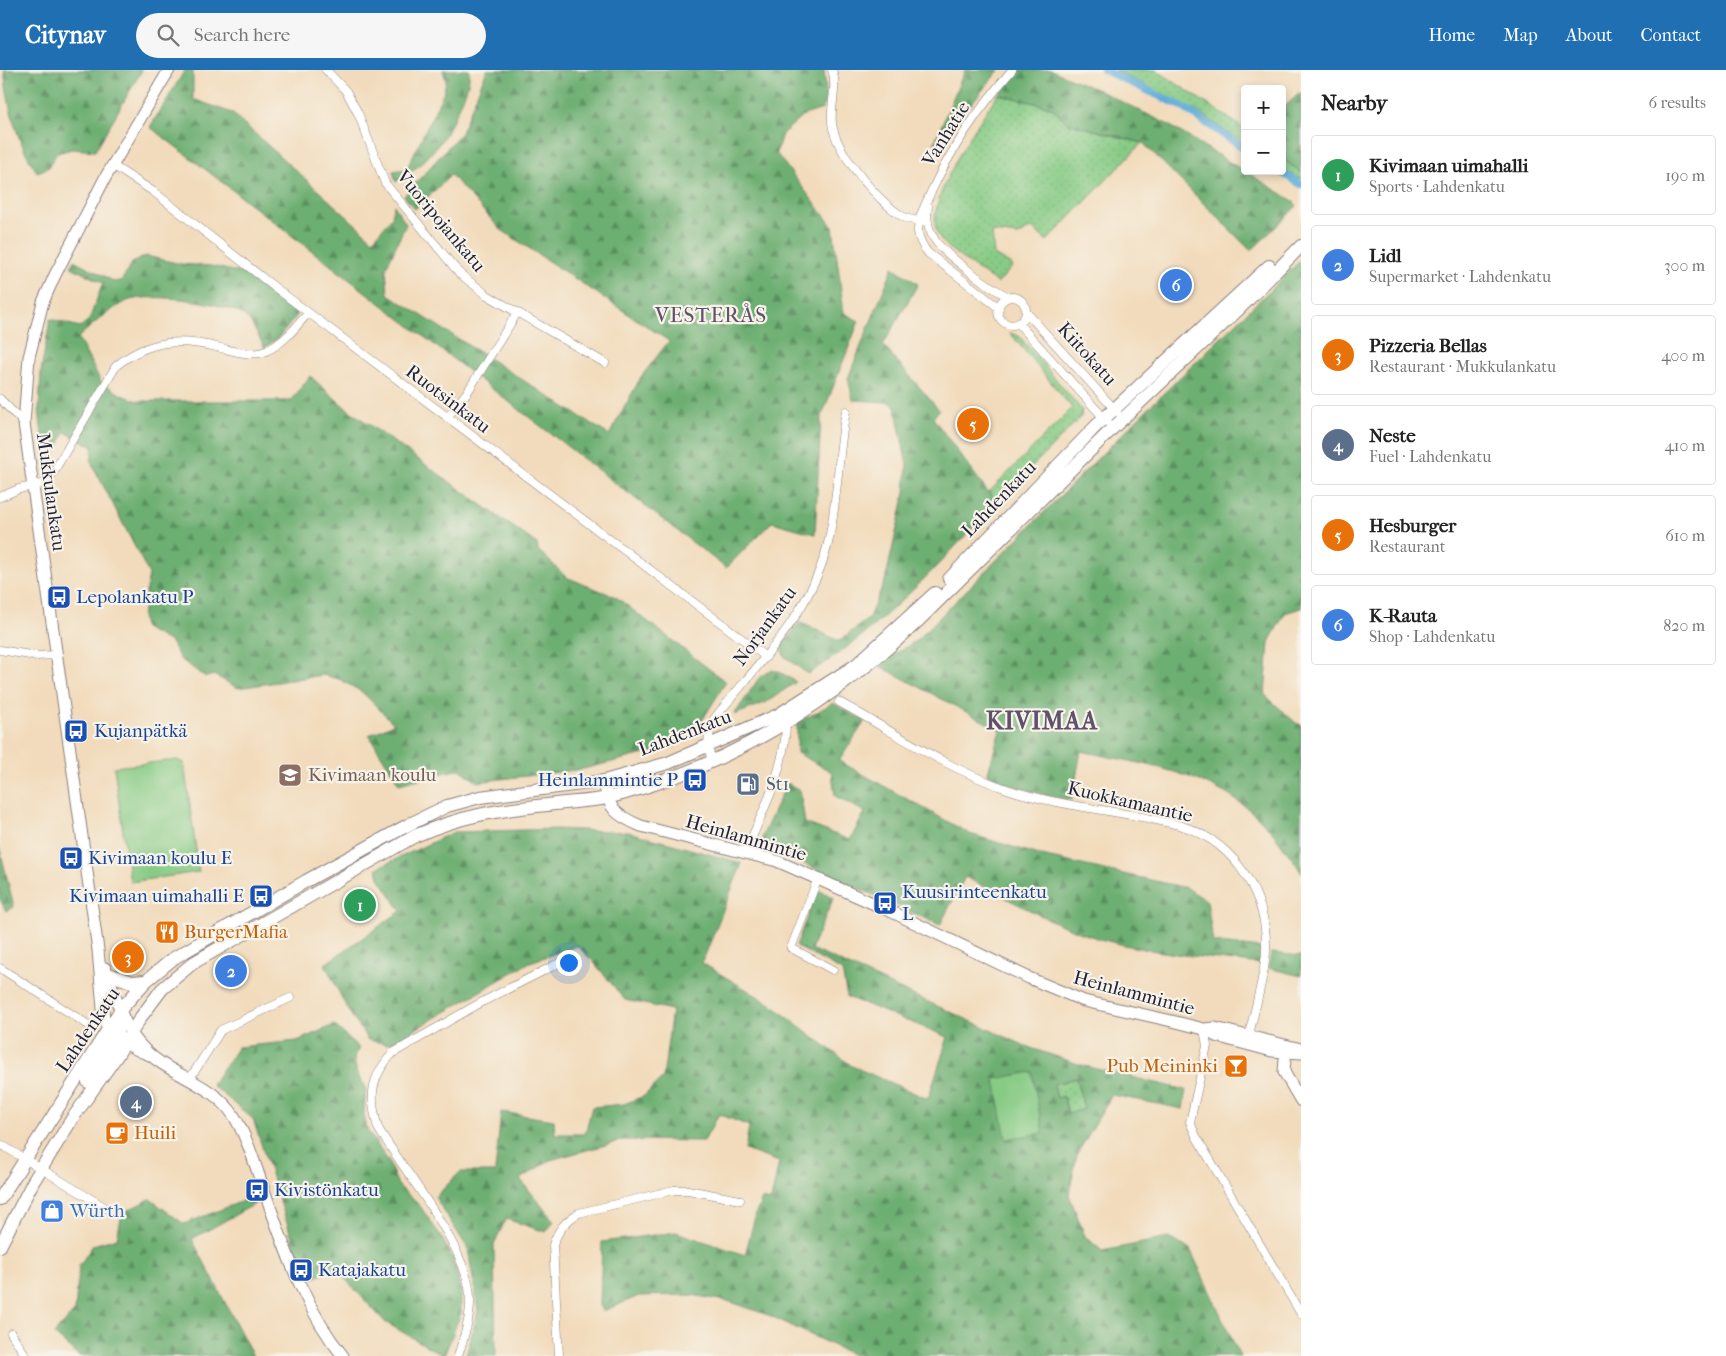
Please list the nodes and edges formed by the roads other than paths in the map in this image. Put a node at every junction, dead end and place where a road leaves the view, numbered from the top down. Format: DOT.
graph roads {
  1 [pos="169,70"];
  2 [pos="326,70"];
  3 [pos="832,70"];
  4 [pos="1012,70"];
  5 [pos="112,165"];
  6 [pos="924,222"];
  7 [pos="1301,236"];
  8 [pos="1301,246"];
  9 [pos="1010,297"];
  10 [pos="999,308"];
  11 [pos="1026,312"];
  12 [pos="308,313"];
  13 [pos="517,313"];
  14 [pos="1018,324"];
  15 [pos="605,363"];
  16 [pos="0,399"];
  17 [pos="1114,409"];
  18 [pos="846,411"];
  19 [pos="447,418"];
  20 [pos="1123,419"];
  21 [pos="24,423"];
  22 [pos="1108,423"];
  23 [pos="33,488"];
  24 [pos="0,497"];
  25 [pos="0,650"];
  26 [pos="56,655"];
  27 [pos="766,656"];
  28 [pos="840,683"];
  29 [pos="839,702"];
  30 [pos="786,724"];
  31 [pos="707,747"];
  32 [pos="712,760"];
  33 [pos="604,781"];
  34 [pos="606,798"];
  35 [pos="745,853"];
  36 [pos="818,878"];
  37 [pos="98,950"];
  38 [pos="568,958"];
  39 [pos="0,968"];
  40 [pos="833,970"];
  41 [pos="108,974"];
  42 [pos="146,981"];
  43 [pos="290,998"];
  44 [pos="121,1009"];
  45 [pos="93,1028"];
  46 [pos="1204,1029"];
  47 [pos="120,1034"];
  48 [pos="1248,1040"];
  49 [pos="1301,1048"];
  50 [pos="1285,1049"];
  51 [pos="1301,1053"];
  52 [pos="189,1080"];
  53 [pos="1301,1101"];
  54 [pos="0,1144"];
  55 [pos="26,1160"];
  56 [pos="40,1169"];
  57 [pos="0,1199"];
  58 [pos="740,1200"];
  59 [pos="106,1208"];
  60 [pos="0,1246"];
  61 [pos="1301,1314"];
  62 [pos="12,1333"];
  63 [pos="26,1356"];
  64 [pos="343,1356"];
  65 [pos="458,1356"];
  66 [pos="559,1356"];
  1 -- 5 [label="street, Mukkulankatu"];
  2 -- 13 [label="street, Vuoripojankatu"];
  3 -- 6 [label="street"];
  4 -- 6 [label="street, Vanhatie"];
  5 -- 12 [label="street, Ruotsinkatu"];
  5 -- 21 [label="street, Mukkulankatu"];
  6 -- 9 [label="street"];
  6 -- 10 [label="street"];
  7 -- 17 [label="main road, Lahdenkatu"];
  8 -- 20 [label="main road, Lahdenkatu"];
  9 -- 10 [label="street"];
  9 -- 11 [label="street"];
  10 -- 14 [label="street"];
  11 -- 14 [label="street"];
  11 -- 17 [label="street, Kiitokatu"];
  12 -- 19 [label="street, Ruotsinkatu"];
  12 -- 23 [label="street"];
  13 -- 15 [label="street, Vuoripojankatu"];
  13 -- 19 [label="street"];
  14 -- 22 [label="street, Kiitokatu"];
  16 -- 21 [label="street"];
  17 -- 20 [label="street, Kiitokatu"];
  17 -- 22 [label="main road, Lahdenkatu"];
  18 -- 27 [label="street, Norjankatu"];
  19 -- 27 [label="street, Ruotsinkatu"];
  20 -- 22 [label="main road, Lahdenkatu"];
  21 -- 23 [label="street, Mukkulankatu"];
  22 -- 28 [label="main road, Lahdenkatu"];
  23 -- 24 [label="street"];
  23 -- 26 [label="street, Mukkulankatu"];
  25 -- 26 [label="street"];
  26 -- 37 [label="street, Mukkulankatu"];
  27 -- 31 [label="street, Norjankatu"];
  28 -- 30 [label="main road, Lahdenkatu"];
  28 -- 31 [label="main road, Lahdenkatu"];
  29 -- 48 [label="street, Kuokkamaantie"];
  30 -- 32 [label="main road, Lahdenkatu"];
  30 -- 35 [label="street"];
  31 -- 32 [label="street"];
  31 -- 33 [label="main road, Lahdenkatu"];
  32 -- 34 [label="main road, Lahdenkatu"];
  33 -- 34 [label="street"];
  33 -- 42 [label="main road, Lahdenkatu"];
  34 -- 35 [label="street, Heinlammintie"];
  34 -- 47 [label="main road, Lahdenkatu"];
  35 -- 36 [label="street, Heinlammintie"];
  36 -- 40 [label="street"];
  36 -- 46 [label="street, Heinlammintie"];
  37 -- 41 [label="street, Mukkulankatu"];
  37 -- 47 [label="street, Mukkulankatu"];
  38 -- 65 [label="street"];
  39 -- 45 [label="street"];
  41 -- 42 [label="main road"];
  41 -- 44 [label="street, Mukkulankatu"];
  42 -- 44 [label="main road, Lahdenkatu"];
  43 -- 52 [label="street"];
  44 -- 47 [label="main road"];
  46 -- 48 [label="street, Heinlammintie"];
  46 -- 61 [label="street"];
  47 -- 52 [label="street"];
  47 -- 55 [label="main road, Lahdenkatu"];
  47 -- 56 [label="main road, Lahdenkatu"];
  48 -- 50 [label="street, Heinlammintie"];
  49 -- 50 [label="street, Heinlammintie"];
  50 -- 51 [label="street, Heinlammintie"];
  50 -- 53 [label="street"];
  52 -- 64 [label="street"];
  54 -- 55 [label="street"];
  55 -- 56 [label="street"];
  55 -- 57 [label="main road, Lahdenkatu"];
  56 -- 59 [label="street"];
  56 -- 60 [label="main road, Lahdenkatu"];
  58 -- 66 [label="street"];
  62 -- 63 [label="street"];
}
